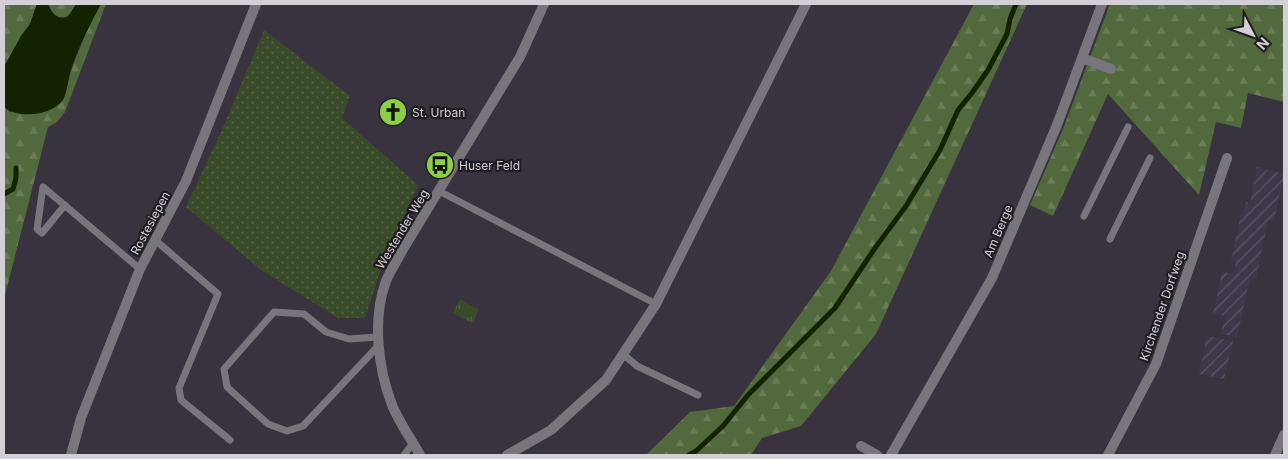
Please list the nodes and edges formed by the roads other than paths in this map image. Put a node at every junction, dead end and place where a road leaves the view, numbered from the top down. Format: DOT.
graph roads {
  1 [pos="256,4"];
  2 [pos="544,4"];
  3 [pos="806,4"];
  4 [pos="1102,4"];
  5 [pos="1082,58"];
  6 [pos="1111,69"];
  7 [pos="1128,127"];
  8 [pos="1150,158"];
  9 [pos="1227,158"];
  10 [pos="439,191"];
  11 [pos="65,205"];
  12 [pos="1084,216"];
  13 [pos="1110,239"];
  14 [pos="155,240"];
  15 [pos="140,269"];
  16 [pos="656,304"];
  17 [pos="378,341"];
  18 [pos="623,354"];
  19 [pos="698,395"];
  20 [pos="1284,435"];
  21 [pos="230,440"];
  22 [pos="413,443"];
  23 [pos="861,446"];
  24 [pos="71,455"];
  25 [pos="404,455"];
  26 [pos="420,455"];
  27 [pos="507,455"];
  28 [pos="877,455"];
  29 [pos="891,455"];
  30 [pos="1108,455"];
  31 [pos="1275,455"];
  1 -- 14 [label="street, Rostesiepen"];
  2 -- 10 [label="street, Westender Weg"];
  3 -- 16 [label="street"];
  4 -- 5 [label="street, Am Berge"];
  5 -- 6 [label="street"];
  5 -- 29 [label="street, Am Berge"];
  7 -- 12 [label="lane"];
  8 -- 13 [label="lane"];
  9 -- 30 [label="street, Kirchender Dorfweg"];
  10 -- 16 [label="lane"];
  10 -- 17 [label="street, Westender Weg"];
  11 -- 11 [label="lane"];
  11 -- 15 [label="lane"];
  14 -- 15 [label="street, Rostesiepen"];
  14 -- 21 [label="lane"];
  15 -- 24 [label="street, Rostesiepen"];
  16 -- 18 [label="street"];
  17 -- 17 [label="lane"];
  17 -- 22 [label="street, Westender Weg"];
  18 -- 19 [label="lane"];
  18 -- 27 [label="street"];
  20 -- 31 [label="street"];
  22 -- 25 [label="lane"];
  22 -- 26 [label="street, Westender Weg"];
  23 -- 28 [label="street"];
}
